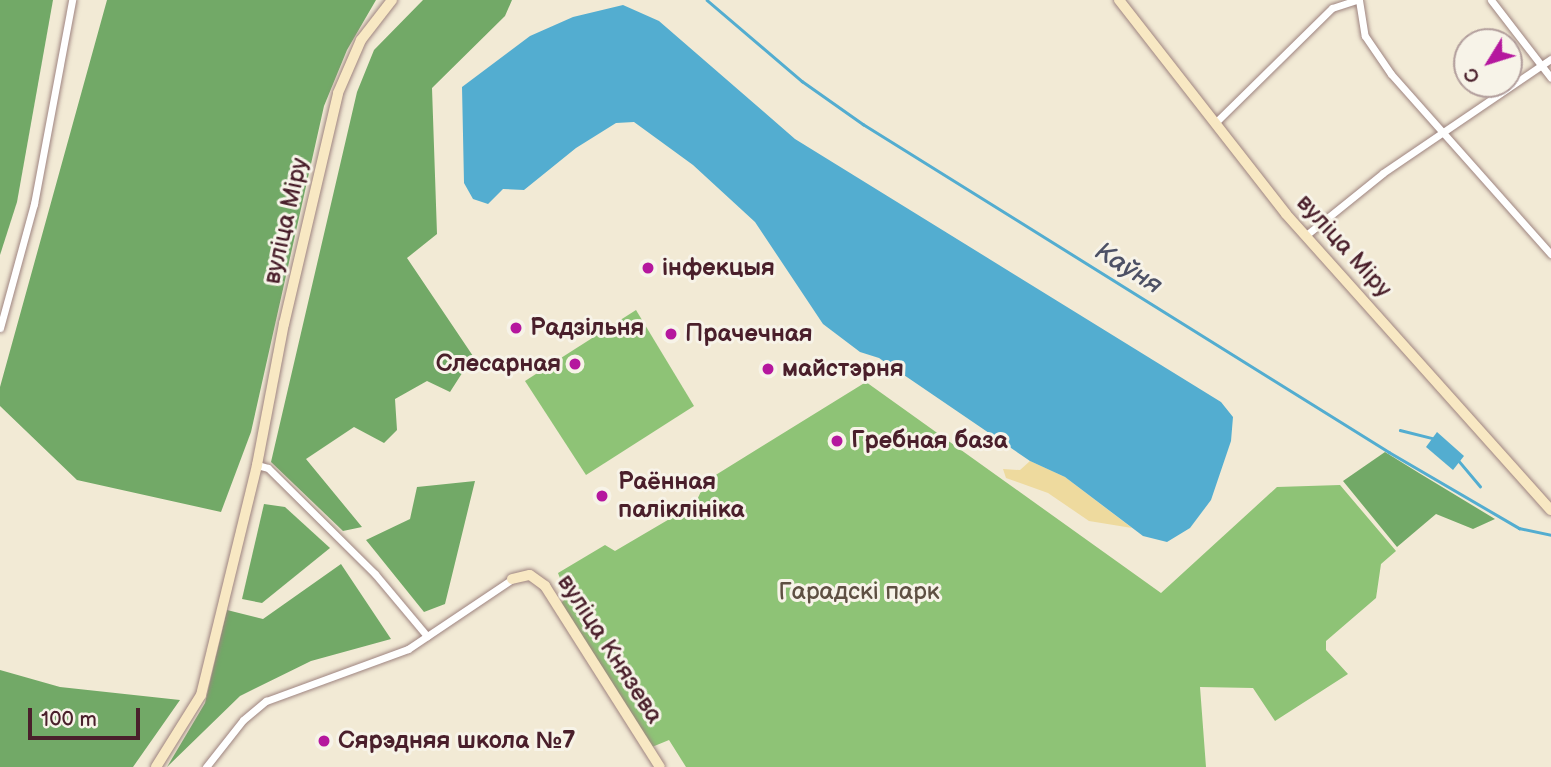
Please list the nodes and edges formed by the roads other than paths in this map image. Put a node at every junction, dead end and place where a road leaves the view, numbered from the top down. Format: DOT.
graph roads {
  1 [pos="72,0"];
  2 [pos="392,0"];
  3 [pos="1119,0"];
  4 [pos="1358,0"];
  5 [pos="1491,0"];
  6 [pos="1551,59"];
  7 [pos="1541,65"];
  8 [pos="1551,78"];
  9 [pos="1215,123"];
  10 [pos="1442,134"];
  11 [pos="1305,236"];
  12 [pos="1551,254"];
  13 [pos="0,328"];
  14 [pos="257,465"];
  15 [pos="1551,510"];
  16 [pos="512,579"];
  17 [pos="427,636"];
  18 [pos="156,767"];
  19 [pos="206,767"];
  20 [pos="660,767"];
  1 -- 13 [label="street"];
  2 -- 14 [label="street, вуліца Міру"];
  3 -- 9 [label="street, вуліца Міру"];
  4 -- 9 [label="street"];
  4 -- 10 [label="street"];
  5 -- 7 [label="street"];
  6 -- 7 [label="street"];
  7 -- 8 [label="street"];
  7 -- 10 [label="street"];
  9 -- 11 [label="street, вуліца Міру"];
  10 -- 11 [label="street"];
  10 -- 12 [label="street"];
  11 -- 15 [label="street, вуліца Міру"];
  14 -- 17 [label="street"];
  14 -- 18 [label="street, вуліца Міру"];
  16 -- 17 [label="street"];
  16 -- 20 [label="street, вуліца Князева"];
  17 -- 19 [label="street"];
}
